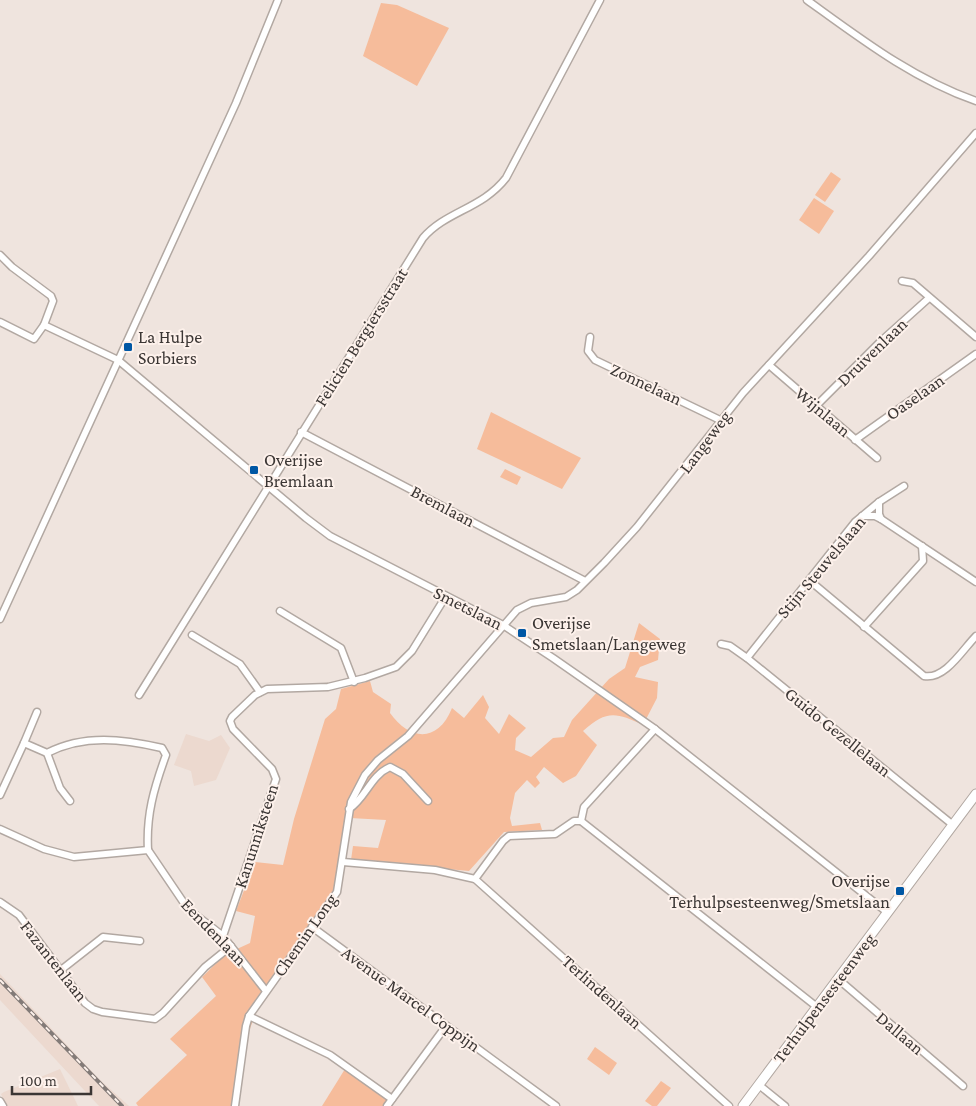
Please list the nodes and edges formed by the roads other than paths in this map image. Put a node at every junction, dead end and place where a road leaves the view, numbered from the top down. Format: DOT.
graph roads {
  1 [pos="278,0"];
  2 [pos="600,0"];
  3 [pos="807,0"];
  4 [pos="976,101"];
  5 [pos="976,133"];
  6 [pos="0,255"];
  7 [pos="902,281"];
  8 [pos="929,298"];
  9 [pos="0,322"];
  10 [pos="44,325"];
  11 [pos="590,337"];
  12 [pos="976,337"];
  13 [pos="976,354"];
  14 [pos="118,360"];
  15 [pos="769,365"];
  16 [pos="815,407"];
  17 [pos="720,420"];
  18 [pos="301,432"];
  19 [pos="855,440"];
  20 [pos="877,458"];
  21 [pos="268,486"];
  22 [pos="904,486"];
  23 [pos="879,502"];
  24 [pos="862,516"];
  25 [pos="881,519"];
  26 [pos="922,546"];
  27 [pos="937,557"];
  28 [pos="923,561"];
  29 [pos="585,580"];
  30 [pos="809,580"];
  31 [pos="976,582"];
  32 [pos="446,596"];
  33 [pos="280,611"];
  34 [pos="0,619"];
  35 [pos="503,625"];
  36 [pos="864,626"];
  37 [pos="192,635"];
  38 [pos="976,636"];
  39 [pos="721,644"];
  40 [pos="747,658"];
  41 [pos="354,682"];
  42 [pos="260,692"];
  43 [pos="139,695"];
  44 [pos="36,712"];
  45 [pos="418,724"];
  46 [pos="655,729"];
  47 [pos="24,743"];
  48 [pos="47,753"];
  49 [pos="976,794"];
  50 [pos="0,795"];
  51 [pos="70,801"];
  52 [pos="428,801"];
  53 [pos="350,809"];
  54 [pos="581,820"];
  55 [pos="953,824"];
  56 [pos="0,829"];
  57 [pos="148,850"];
  58 [pos="343,862"];
  59 [pos="475,879"];
  60 [pos="0,902"];
  61 [pos="888,913"];
  62 [pos="312,927"];
  63 [pos="223,936"];
  64 [pos="140,941"];
  65 [pos="231,946"];
  66 [pos="61,970"];
  67 [pos="838,979"];
  68 [pos="266,990"];
  69 [pos="817,1007"];
  70 [pos="249,1016"];
  71 [pos="446,1026"];
  72 [pos="759,1085"];
  73 [pos="963,1086"];
  74 [pos="392,1099"];
  75 [pos="0,1101"];
  76 [pos="3,1106"];
  77 [pos="235,1106"];
  78 [pos="387,1106"];
  79 [pos="556,1106"];
  80 [pos="729,1106"];
  81 [pos="743,1106"];
  82 [pos="785,1106"];
  1 -- 14 [label="street"];
  2 -- 18 [label="street, Felicien Bergiersstraat"];
  3 -- 4 [label="street"];
  5 -- 15 [label="street, Langeweg"];
  6 -- 10 [label="street"];
  7 -- 8 [label="street"];
  8 -- 12 [label="street"];
  8 -- 16 [label="street, Druivenlaan"];
  9 -- 10 [label="street"];
  10 -- 14 [label="street, Smetslaan"];
  11 -- 17 [label="street, Zonnelaan"];
  13 -- 19 [label="street, Oaselaan"];
  14 -- 21 [label="street, Smetslaan"];
  14 -- 34 [label="street"];
  15 -- 16 [label="street, Wijnlaan"];
  15 -- 17 [label="street, Langeweg"];
  16 -- 19 [label="street, Wijnlaan"];
  17 -- 29 [label="street, Langeweg"];
  18 -- 21 [label="street, Felicien Bergiersstraat"];
  18 -- 29 [label="street, Bremlaan"];
  19 -- 20 [label="street, Wijnlaan"];
  21 -- 32 [label="street, Smetslaan"];
  21 -- 43 [label="street, Felicien Bergiersstraat"];
  22 -- 23 [label="street, Stijn Steuvelslaan"];
  23 -- 24 [label="street, Stijn Steuvelslaan"];
  23 -- 25 [label="street"];
  24 -- 25 [label="street"];
  24 -- 30 [label="street, Stijn Steuvelslaan"];
  25 -- 26 [label="street"];
  26 -- 27 [label="street"];
  26 -- 28 [label="street"];
  27 -- 28 [label="street"];
  27 -- 31 [label="street"];
  28 -- 36 [label="street"];
  29 -- 35 [label="street, Langeweg"];
  30 -- 36 [label="street"];
  30 -- 40 [label="street, Stijn Steuvelslaan"];
  32 -- 35 [label="street, Smetslaan"];
  32 -- 41 [label="street"];
  33 -- 41 [label="street"];
  35 -- 45 [label="street, Langeweg"];
  35 -- 46 [label="street, Smetslaan"];
  36 -- 38 [label="street"];
  37 -- 42 [label="street"];
  39 -- 40 [label="street, Guido Gezellelaan"];
  40 -- 55 [label="street, Guido Gezellelaan"];
  41 -- 42 [label="street"];
  42 -- 63 [label="street, Kanunniksteen"];
  44 -- 47 [label="street"];
  45 -- 53 [label="street, Chemin Long"];
  46 -- 54 [label="street"];
  46 -- 61 [label="street, Smetslaan"];
  47 -- 48 [label="street"];
  47 -- 50 [label="street"];
  48 -- 51 [label="street"];
  48 -- 57 [label="street"];
  49 -- 55 [label="main road, Terhulpensesteenweg"];
  52 -- 53 [label="street"];
  53 -- 58 [label="street, Chemin Long"];
  54 -- 59 [label="street"];
  54 -- 69 [label="street"];
  55 -- 61 [label="main road, Terhulpensesteenweg"];
  56 -- 57 [label="street"];
  57 -- 63 [label="street, Eendenlaan"];
  58 -- 59 [label="street"];
  58 -- 62 [label="street, Chemin Long"];
  59 -- 80 [label="street, Terlindenlaan"];
  60 -- 66 [label="street, Fazantenlaan"];
  61 -- 67 [label="main road, Terhulpensesteenweg"];
  62 -- 68 [label="street, Chemin Long"];
  62 -- 71 [label="street, Avenue Marcel Coppijn"];
  63 -- 65 [label="street, Eendenlaan"];
  64 -- 66 [label="street"];
  65 -- 66 [label="street, Fazantenlaan"];
  65 -- 68 [label="street, Eendenlaan"];
  67 -- 69 [label="main road, Terhulpensesteenweg"];
  67 -- 73 [label="street, Dallaan"];
  68 -- 70 [label="street, Chemin Long"];
  69 -- 72 [label="main road, Terhulpensesteenweg"];
  70 -- 74 [label="street"];
  70 -- 77 [label="street, Chemin Long"];
  71 -- 74 [label="street"];
  71 -- 79 [label="street, Avenue Marcel Coppijn"];
  72 -- 81 [label="main road, Terhulpensesteenweg"];
  72 -- 82 [label="street"];
  74 -- 78 [label="street"];
  75 -- 76 [label="street"];
}
